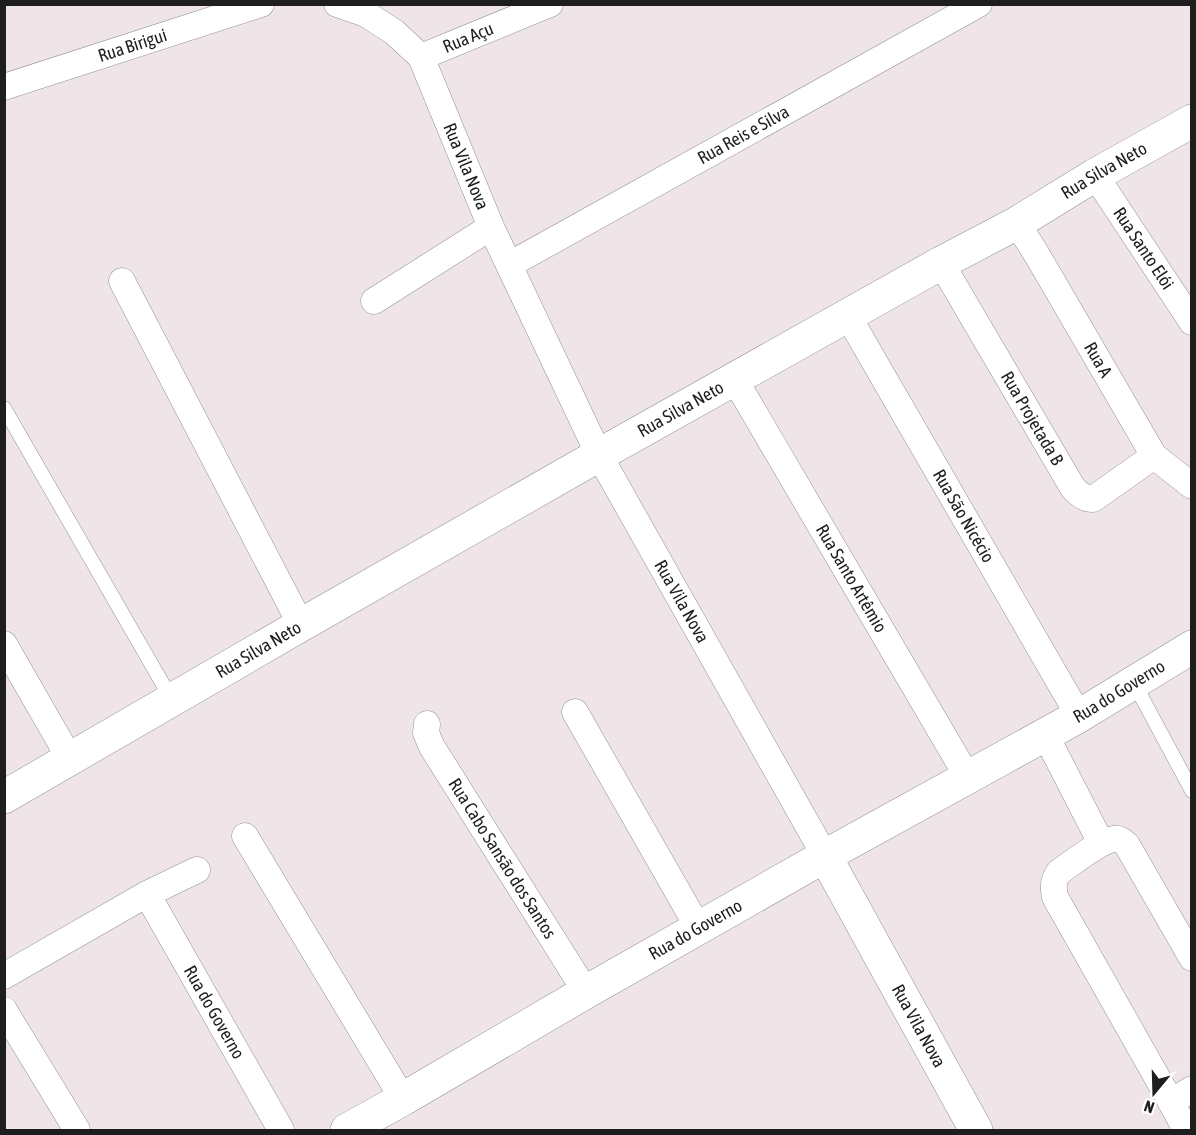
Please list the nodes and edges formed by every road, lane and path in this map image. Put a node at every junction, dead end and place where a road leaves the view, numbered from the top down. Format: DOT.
graph roads {
  1 [pos="261,4"];
  2 [pos="337,4"];
  3 [pos="550,4"];
  4 [pos="979,4"];
  5 [pos="421,57"];
  6 [pos="4,87"];
  7 [pos="1191,121"];
  8 [pos="1095,175"];
  9 [pos="1017,223"];
  10 [pos="491,227"];
  11 [pos="941,263"];
  12 [pos="509,265"];
  13 [pos="123,281"];
  14 [pos="374,301"];
  15 [pos="848,316"];
  16 [pos="1191,322"];
  17 [pos="735,380"];
  18 [pos="4,408"];
  19 [pos="599,455"];
  20 [pos="1154,456"];
  21 [pos="1191,486"];
  22 [pos="301,625"];
  23 [pos="4,644"];
  24 [pos="1191,647"];
  25 [pos="1134,683"];
  26 [pos="172,700"];
  27 [pos="575,712"];
  28 [pos="1079,716"];
  29 [pos="427,724"];
  30 [pos="1045,734"];
  31 [pos="70,759"];
  32 [pos="967,776"];
  33 [pos="1191,791"];
  34 [pos="4,798"];
  35 [pos="245,836"];
  36 [pos="1101,843"];
  37 [pos="825,856"];
  38 [pos="197,870"];
  39 [pos="147,894"];
  40 [pos="699,929"];
  41 [pos="1191,958"];
  42 [pos="4,976"];
  43 [pos="586,992"];
  44 [pos="4,1010"];
  45 [pos="1181,1095"];
  46 [pos="403,1099"];
  47 [pos="77,1131"];
  48 [pos="281,1131"];
  49 [pos="347,1131"];
  50 [pos="976,1131"];
  51 [pos="1186,1131"];
  1 -- 6 [label="street, Rua Birigui"];
  2 -- 5 [label="street"];
  3 -- 5 [label="street, Rua Açu"];
  4 -- 12 [label="street, Rua Reis e Silva"];
  5 -- 10 [label="street, Rua Vila Nova"];
  7 -- 8 [label="street, Rua Silva Neto"];
  8 -- 9 [label="street, Rua Silva Neto"];
  8 -- 16 [label="street, Rua Santo Elói"];
  9 -- 11 [label="street, Rua Silva Neto"];
  9 -- 20 [label="street, Rua A"];
  10 -- 12 [label="street, Rua Vila Nova"];
  10 -- 14 [label="street"];
  11 -- 15 [label="street, Rua Silva Neto"];
  11 -- 20 [label="street, Rua Projetada B"];
  12 -- 19 [label="street, Rua Vila Nova"];
  13 -- 22 [label="street"];
  15 -- 17 [label="street, Rua Silva Neto"];
  15 -- 28 [label="street, Rua São Nicécio"];
  17 -- 19 [label="street, Rua Silva Neto"];
  17 -- 32 [label="street, Rua Santo Artêmio"];
  18 -- 26 [label="lane"];
  19 -- 22 [label="street, Rua Silva Neto"];
  19 -- 37 [label="street, Rua Vila Nova"];
  20 -- 21 [label="street, Rua A"];
  22 -- 26 [label="street, Rua Silva Neto"];
  23 -- 31 [label="street"];
  24 -- 25 [label="street, Rua do Governo"];
  25 -- 28 [label="street, Rua do Governo"];
  25 -- 33 [label="lane"];
  26 -- 31 [label="street, Rua Silva Neto"];
  27 -- 40 [label="street"];
  28 -- 30 [label="street, Rua do Governo"];
  29 -- 43 [label="street, Rua Cabo Sansão dos Santos"];
  30 -- 32 [label="street, Rua do Governo"];
  30 -- 36 [label="street"];
  31 -- 34 [label="street, Rua Silva Neto"];
  32 -- 37 [label="street, Rua do Governo"];
  35 -- 46 [label="street"];
  36 -- 41 [label="street"];
  36 -- 45 [label="street"];
  37 -- 40 [label="street, Rua do Governo"];
  37 -- 50 [label="street, Rua Vila Nova"];
  38 -- 39 [label="street"];
  39 -- 42 [label="street"];
  39 -- 48 [label="street, Rua do Governo"];
  40 -- 43 [label="street, Rua do Governo"];
  43 -- 46 [label="street, Rua do Governo"];
  44 -- 47 [label="street"];
  45 -- 51 [label="street"];
  46 -- 49 [label="street, Rua do Governo"];
}
